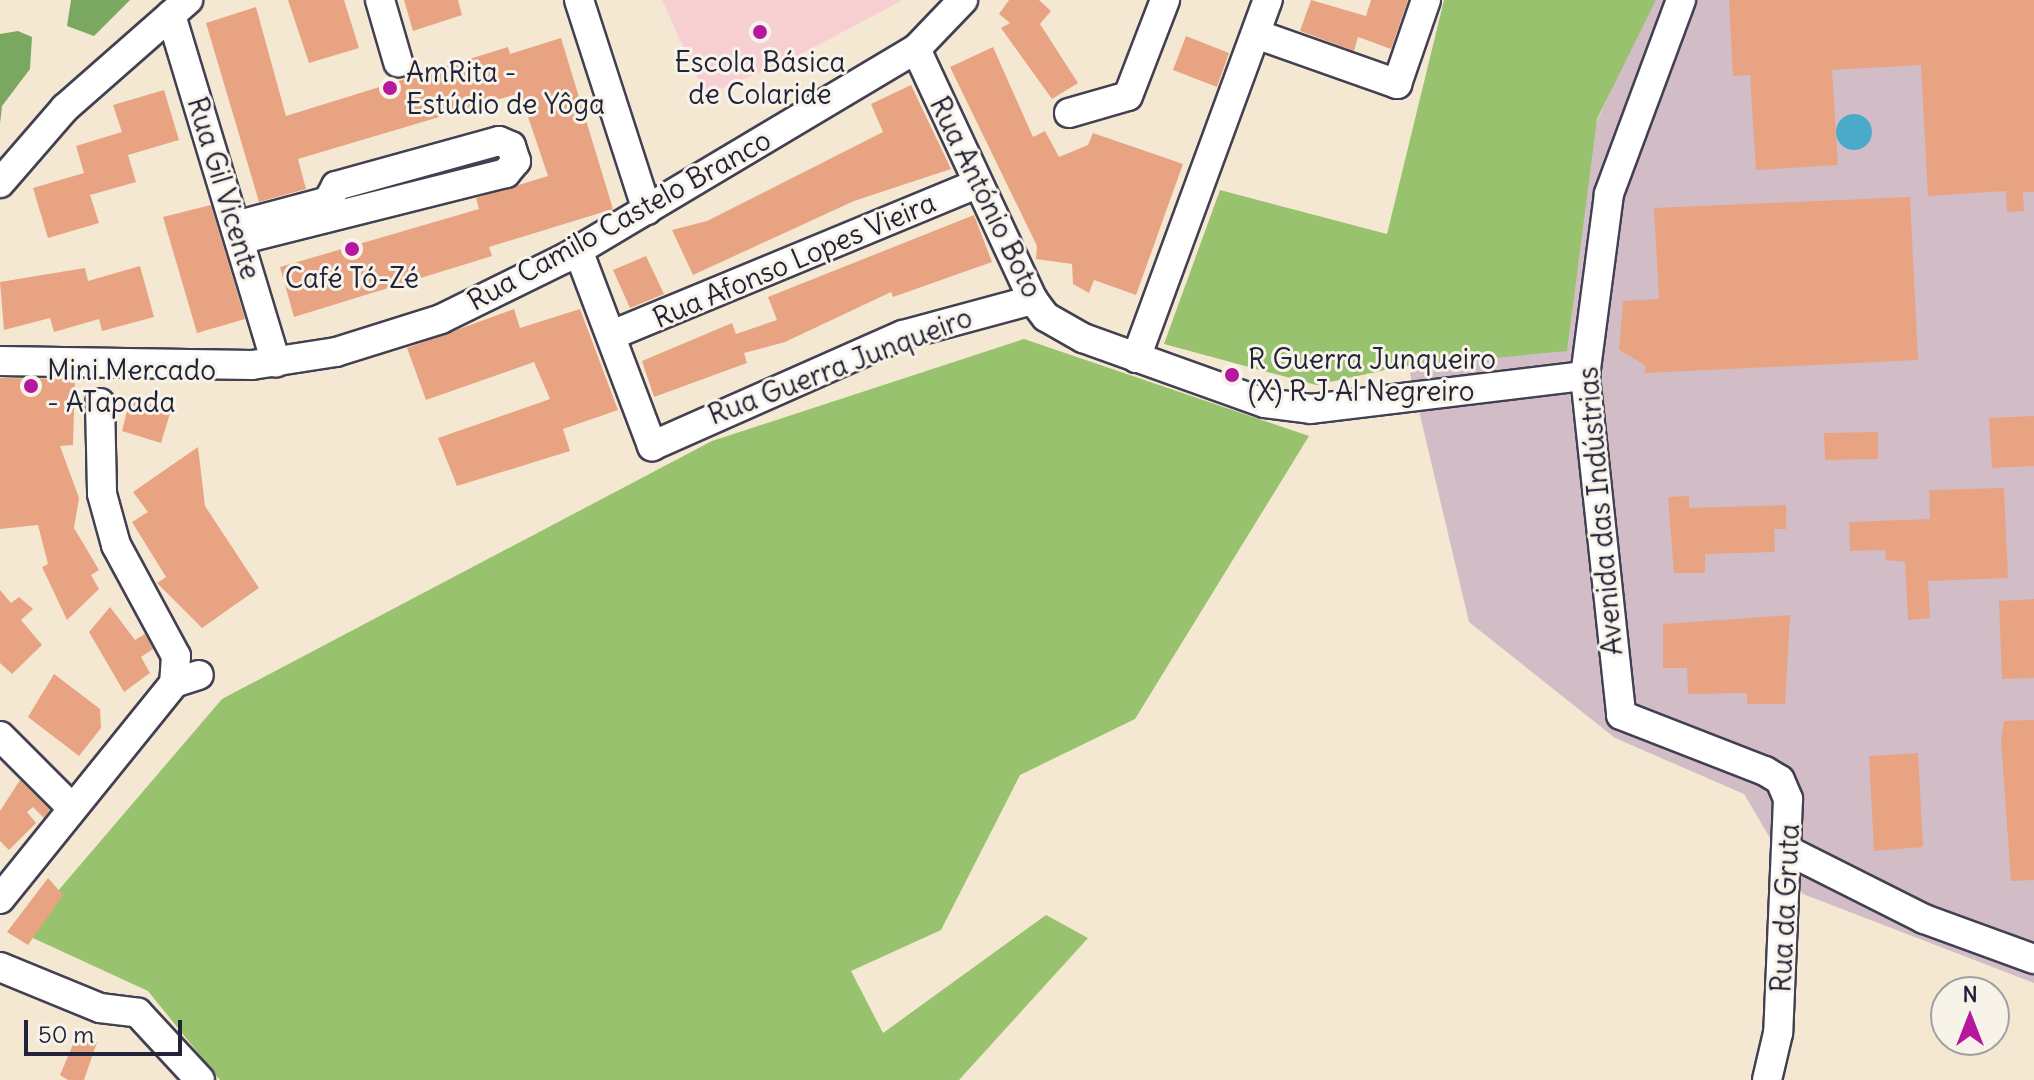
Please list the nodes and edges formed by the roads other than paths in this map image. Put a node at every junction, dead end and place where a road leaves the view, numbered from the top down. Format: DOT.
graph roads {
  1 [pos="380,0"];
  2 [pos="579,0"];
  3 [pos="963,0"];
  4 [pos="1165,0"];
  5 [pos="1268,0"];
  6 [pos="1426,0"];
  7 [pos="1681,0"];
  8 [pos="180,7"];
  9 [pos="1256,34"];
  10 [pos="916,49"];
  11 [pos="398,62"];
  12 [pos="1069,113"];
  13 [pos="0,183"];
  14 [pos="977,184"];
  15 [pos="647,210"];
  16 [pos="237,233"];
  17 [pos="578,250"];
  18 [pos="1033,300"];
  19 [pos="612,335"];
  20 [pos="1136,358"];
  21 [pos="0,361"];
  22 [pos="276,362"];
  23 [pos="1585,376"];
  24 [pos="100,403"];
  25 [pos="1616,701"];
  26 [pos="0,736"];
  27 [pos="71,807"];
  28 [pos="1791,852"];
  29 [pos="0,899"];
  30 [pos="2034,959"];
  31 [pos="0,967"];
  32 [pos="200,1080"];
  33 [pos="1767,1080"];
  1 -- 11 [label="street"];
  2 -- 15 [label="street"];
  3 -- 10 [label="street, Rua Camilo Castelo Branco"];
  4 -- 12 [label="street"];
  5 -- 9 [label="street"];
  6 -- 9 [label="street"];
  7 -- 23 [label="street, Avenida das Indústrias"];
  8 -- 13 [label="street"];
  8 -- 16 [label="street, Rua Gil Vicente"];
  9 -- 20 [label="street"];
  10 -- 14 [label="street, Rua António Boto"];
  10 -- 15 [label="street, Rua Camilo Castelo Branco"];
  14 -- 18 [label="street, Rua António Boto"];
  14 -- 19 [label="street, Rua Afonso Lopes Vieira"];
  15 -- 17 [label="street, Rua Camilo Castelo Branco"];
  16 -- 16 [label="street"];
  16 -- 22 [label="street, Rua Gil Vicente"];
  17 -- 19 [label="street"];
  17 -- 22 [label="street, Rua Camilo Castelo Branco"];
  18 -- 19 [label="street, Rua Guerra Junqueiro"];
  18 -- 20 [label="street, Rua António Boto"];
  20 -- 23 [label="street, Rua António Boto"];
  21 -- 22 [label="street, Rua Camilo Castelo Branco"];
  23 -- 25 [label="street, Avenida das Indústrias"];
  24 -- 27 [label="street"];
  25 -- 28 [label="street, Rua da Gruta"];
  26 -- 27 [label="street"];
  27 -- 29 [label="street"];
  28 -- 30 [label="street"];
  28 -- 33 [label="street, Rua da Gruta"];
  31 -- 32 [label="street"];
}
